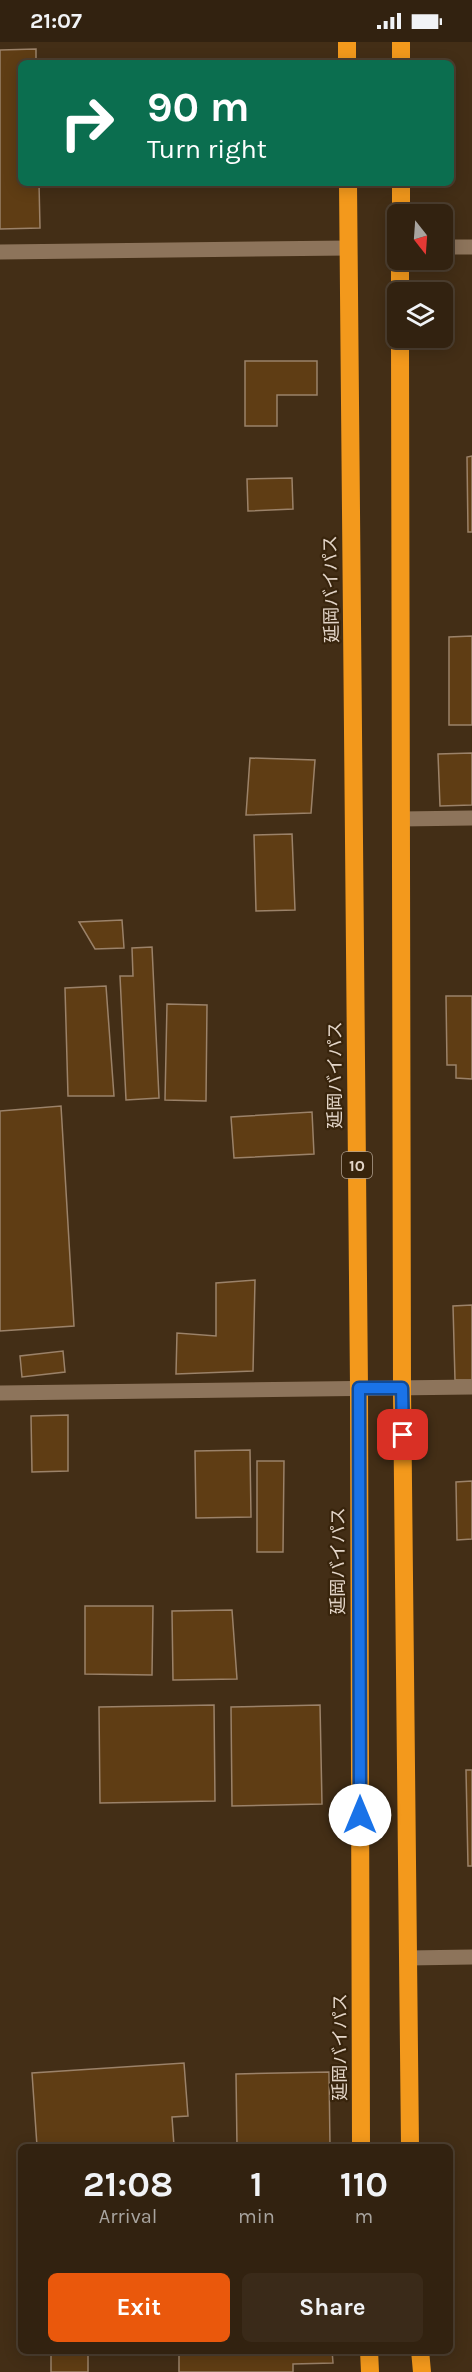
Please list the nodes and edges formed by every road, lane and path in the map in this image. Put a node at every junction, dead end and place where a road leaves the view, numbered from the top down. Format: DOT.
graph roads {
  1 [pos="347,42"];
  2 [pos="401,42"];
  3 [pos="347,60"];
  4 [pos="401,60"];
  5 [pos="348,186"];
  6 [pos="400,186"];
  7 [pos="400,204"];
  8 [pos="453,247"];
  9 [pos="472,247"];
  10 [pos="349,248"];
  11 [pos="0,252"];
  12 [pos="400,348"];
  13 [pos="472,818"];
  14 [pos="401,819"];
  15 [pos="472,1387"];
  16 [pos="359,1388"];
  17 [pos="402,1388"];
  18 [pos="0,1393"];
  19 [pos="472,1956"];
  20 [pos="408,1958"];
  21 [pos="361,2144"];
  22 [pos="410,2144"];
  23 [pos="369,2354"];
  24 [pos="420,2354"];
  25 [pos="370,2372"];
  26 [pos="422,2372"];
  1 -- 3 [label="highway"];
  2 -- 4 [label="highway"];
  5 -- 10 [label="highway, 延岡バイパス / 10"];
  6 -- 7 [label="highway"];
  8 -- 9 [label="street"];
  10 -- 11 [label="street"];
  10 -- 16 [label="highway, 延岡バイパス / 10"];
  12 -- 14 [label="highway"];
  13 -- 14 [label="street"];
  14 -- 17 [label="highway"];
  15 -- 17 [label="street"];
  16 -- 17 [label="street"];
  16 -- 18 [label="street"];
  16 -- 21 [label="highway, 延岡バイパス / 10"];
  17 -- 20 [label="highway"];
  19 -- 20 [label="street"];
  20 -- 22 [label="highway"];
  23 -- 25 [label="highway"];
  24 -- 26 [label="highway"];
}
